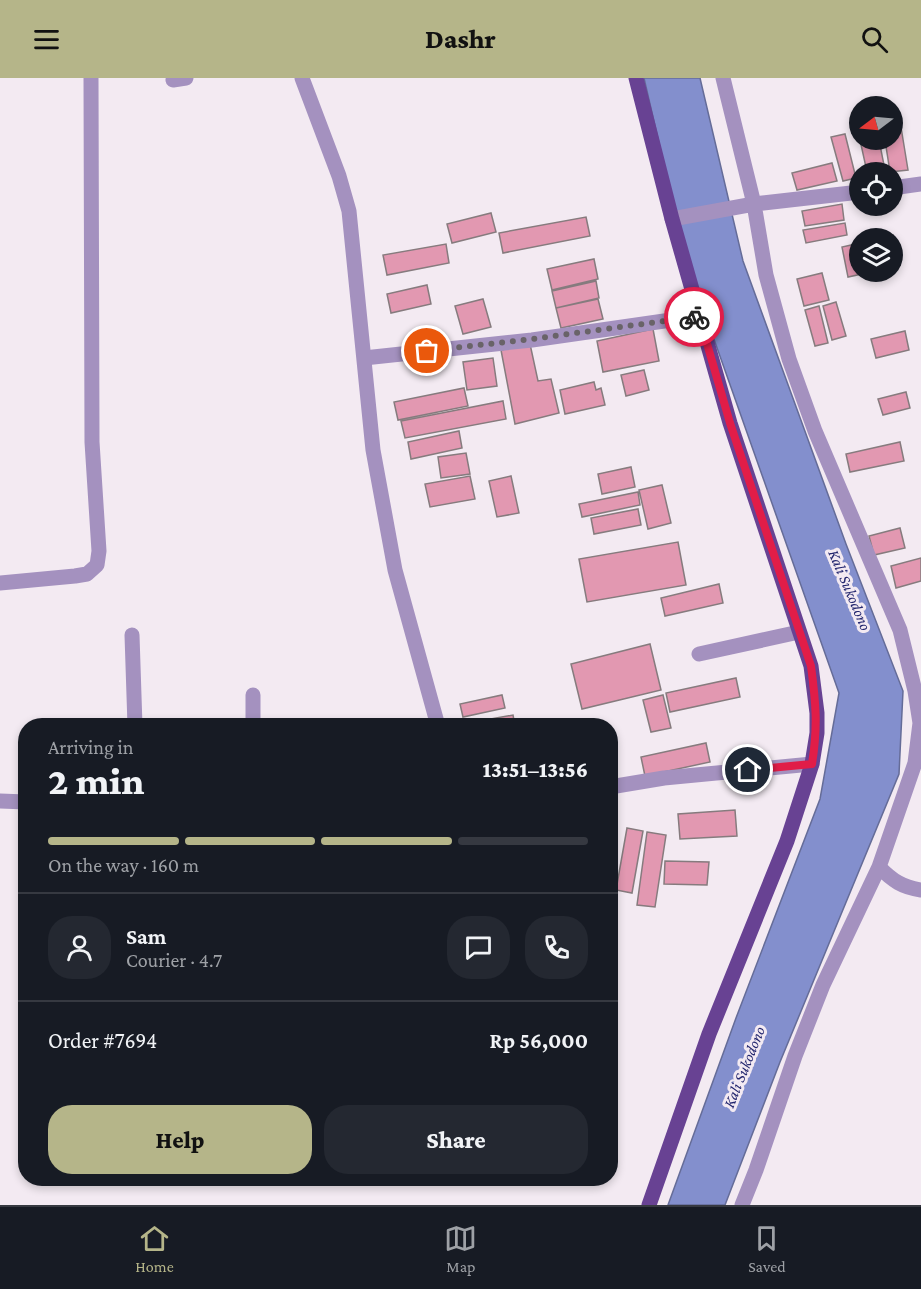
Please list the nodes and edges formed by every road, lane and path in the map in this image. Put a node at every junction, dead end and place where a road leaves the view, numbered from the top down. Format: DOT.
graph roads {
  1 [pos="91,78"];
  2 [pos="302,78"];
  3 [pos="636,78"];
  4 [pos="723,78"];
  5 [pos="921,184"];
  6 [pos="903,186"];
  7 [pos="849,193"];
  8 [pos="746,206"];
  9 [pos="674,218"];
  10 [pos="699,316"];
  11 [pos="364,358"];
  12 [pos="0,583"];
  13 [pos="799,632"];
  14 [pos="132,635"];
  15 [pos="699,654"];
  16 [pos="253,695"];
  17 [pos="135,718"];
  18 [pos="253,718"];
  19 [pos="436,718"];
  20 [pos="812,764"];
  21 [pos="618,786"];
  22 [pos="0,801"];
  23 [pos="18,802"];
  24 [pos="879,867"];
  25 [pos="921,890"];
  26 [pos="649,1205"];
  27 [pos="742,1205"];
  1 -- 12 [label="street"];
  2 -- 11 [label="street"];
  3 -- 9 [label="main road"];
  4 -- 8 [label="street"];
  5 -- 6 [label="street"];
  7 -- 8 [label="street"];
  8 -- 9 [label="street"];
  8 -- 24 [label="street"];
  9 -- 10 [label="main road"];
  10 -- 11 [label="street"];
  10 -- 13 [label="main road"];
  11 -- 19 [label="street"];
  13 -- 15 [label="street"];
  13 -- 20 [label="main road"];
  14 -- 17 [label="street"];
  16 -- 18 [label="street"];
  20 -- 21 [label="street"];
  20 -- 26 [label="main road"];
  22 -- 23 [label="street"];
  24 -- 25 [label="street"];
  24 -- 27 [label="street"];
}
